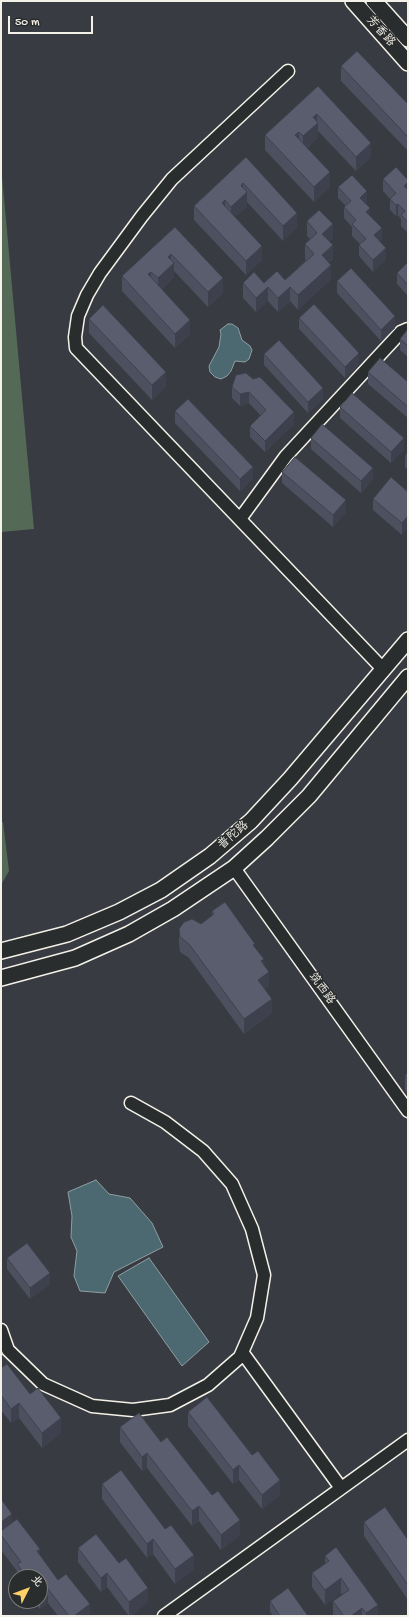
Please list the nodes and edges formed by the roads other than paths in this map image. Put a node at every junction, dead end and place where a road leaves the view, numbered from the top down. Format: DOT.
graph roads {
  1 [pos="353,1"];
  2 [pos="374,1"];
  3 [pos="408,39"];
  4 [pos="408,63"];
  5 [pos="288,71"];
  6 [pos="408,329"];
  7 [pos="240,520"];
  8 [pos="408,640"];
  9 [pos="383,670"];
  10 [pos="408,677"];
  11 [pos="234,868"];
  12 [pos="1,951"];
  13 [pos="1,978"];
  14 [pos="131,1102"];
  15 [pos="408,1111"];
  16 [pos="1,1330"];
  17 [pos="242,1352"];
  18 [pos="4,1353"];
  19 [pos="408,1440"];
  20 [pos="341,1488"];
  21 [pos="164,1616"];
  1 -- 4 [label="main road, 芳香路"];
  2 -- 3 [label="main road, 芳香路"];
  5 -- 7 [label="street"];
  6 -- 7 [label="street"];
  7 -- 9 [label="street"];
  8 -- 9 [label="main road, 普陀路"];
  9 -- 12 [label="main road, 普陀路"];
  10 -- 11 [label="main road, 普陀路"];
  11 -- 13 [label="main road, 普陀路"];
  11 -- 15 [label="street, 筑西路"];
  14 -- 17 [label="street"];
  16 -- 18 [label="street"];
  17 -- 18 [label="street"];
  17 -- 20 [label="street"];
  19 -- 20 [label="street"];
  20 -- 21 [label="street"];
}
